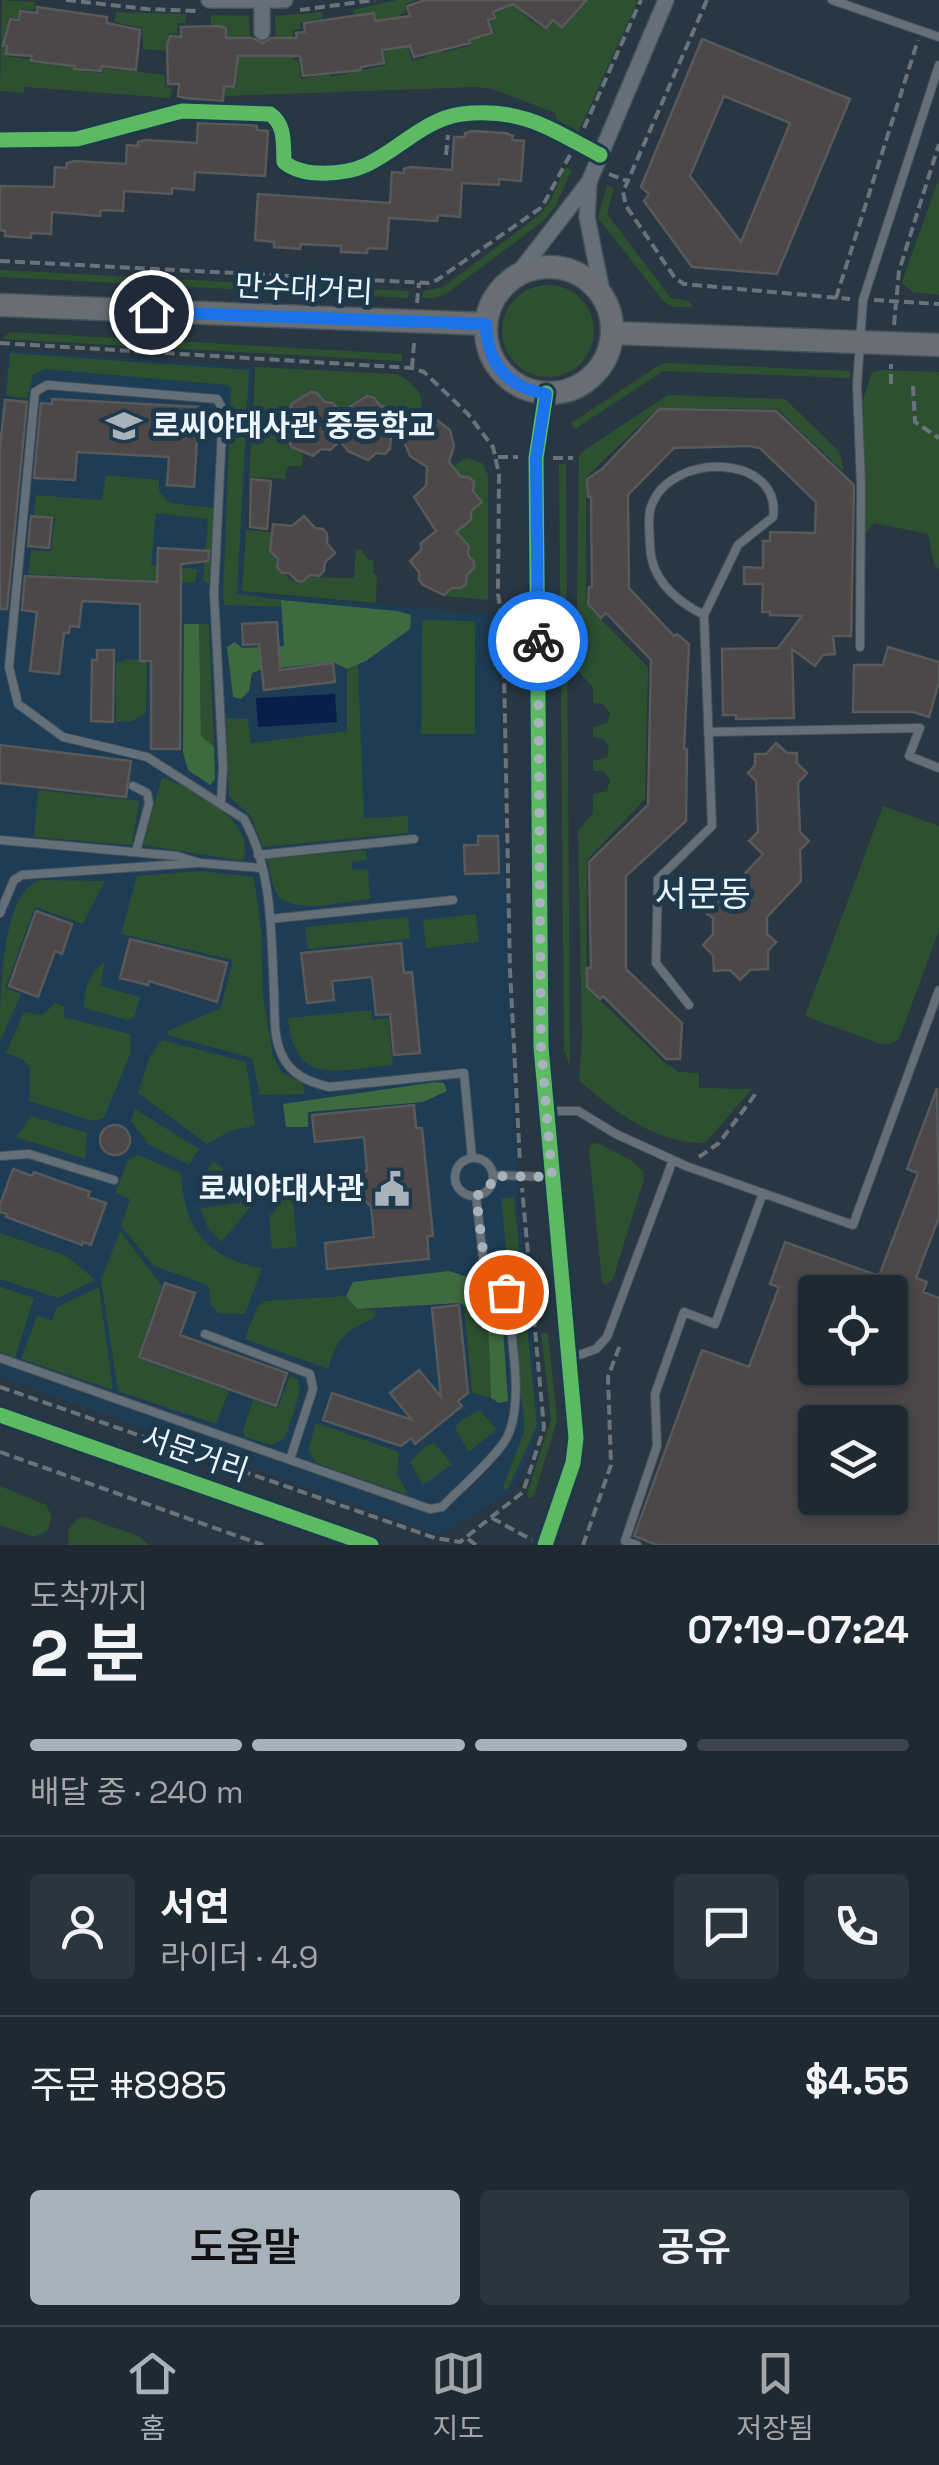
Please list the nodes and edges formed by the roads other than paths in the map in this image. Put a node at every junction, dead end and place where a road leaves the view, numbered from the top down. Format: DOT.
graph roads {
  1 [pos="210,0"];
  2 [pos="285,0"];
  3 [pos="666,0"];
  4 [pos="832,0"];
  5 [pos="262,1"];
  6 [pos="262,32"];
  7 [pos="939,37"];
  8 [pos="939,65"];
  9 [pos="936,86"];
  10 [pos="0,140"];
  11 [pos="600,155"];
  12 [pos="590,182"];
  13 [pos="517,275"];
  14 [pos="604,297"];
  15 [pos="0,305"];
  16 [pos="486,324"];
  17 [pos="612,333"];
  18 [pos="860,342"];
  19 [pos="939,344"];
  20 [pos="546,394"];
  21 [pos="704,615"];
  22 [pos="860,647"];
  23 [pos="708,732"];
  24 [pos="939,768"];
  25 [pos="134,786"];
  26 [pos="221,802"];
  27 [pos="414,839"];
  28 [pos="0,840"];
  29 [pos="136,852"];
  30 [pos="258,855"];
  31 [pos="200,863"];
  32 [pos="261,868"];
  33 [pos="453,900"];
  34 [pos="0,913"];
  35 [pos="270,919"];
  36 [pos="938,994"];
  37 [pos="689,1005"];
  38 [pos="546,1111"];
  39 [pos="0,1156"];
  40 [pos="472,1158"];
  41 [pos="672,1160"];
  42 [pos="493,1176"];
  43 [pos="552,1177"];
  44 [pos="114,1180"];
  45 [pos="763,1193"];
  46 [pos="476,1196"];
  47 [pos="205,1334"];
  48 [pos="0,1358"];
  49 [pos="571,1358"];
  50 [pos="0,1415"];
  51 [pos="290,1459"];
  52 [pos="371,1545"];
  53 [pos="544,1545"];
  54 [pos="637,1545"];
  1 -- 5 [label="street"];
  2 -- 5 [label="street"];
  3 -- 11 [label="street"];
  4 -- 7 [label="lane"];
  5 -- 6 [label="street"];
  8 -- 9 [label="lane"];
  9 -- 18 [label="lane"];
  10 -- 11 [label="street"];
  11 -- 12 [label="street"];
  12 -- 13 [label="street"];
  12 -- 14 [label="street"];
  13 -- 14 [label="main road"];
  13 -- 16 [label="main road"];
  14 -- 17 [label="main road"];
  15 -- 16 [label="main road, 만수대거리"];
  16 -- 20 [label="main road"];
  17 -- 18 [label="main road"];
  17 -- 20 [label="main road"];
  18 -- 19 [label="main road"];
  18 -- 22 [label="lane"];
  20 -- 38 [label="street"];
  21 -- 21 [label="lane"];
  21 -- 23 [label="lane"];
  23 -- 24 [label="lane"];
  23 -- 37 [label="lane"];
  25 -- 29 [label="lane"];
  26 -- 26 [label="lane"];
  26 -- 30 [label="lane"];
  27 -- 30 [label="lane"];
  28 -- 29 [label="lane"];
  29 -- 31 [label="lane"];
  30 -- 32 [label="lane"];
  31 -- 32 [label="lane"];
  31 -- 34 [label="lane"];
  32 -- 35 [label="lane"];
  33 -- 35 [label="lane"];
  35 -- 40 [label="lane"];
  36 -- 45 [label="lane"];
  38 -- 41 [label="lane"];
  38 -- 43 [label="street"];
  39 -- 44 [label="lane"];
  40 -- 42 [label="lane"];
  40 -- 46 [label="lane"];
  41 -- 45 [label="lane"];
  41 -- 49 [label="lane"];
  42 -- 43 [label="lane"];
  42 -- 46 [label="lane"];
  43 -- 49 [label="street"];
  45 -- 54 [label="lane"];
  46 -- 51 [label="lane"];
  47 -- 51 [label="lane"];
  48 -- 51 [label="lane"];
  49 -- 53 [label="street"];
  50 -- 52 [label="street, 서문거리"];
}
